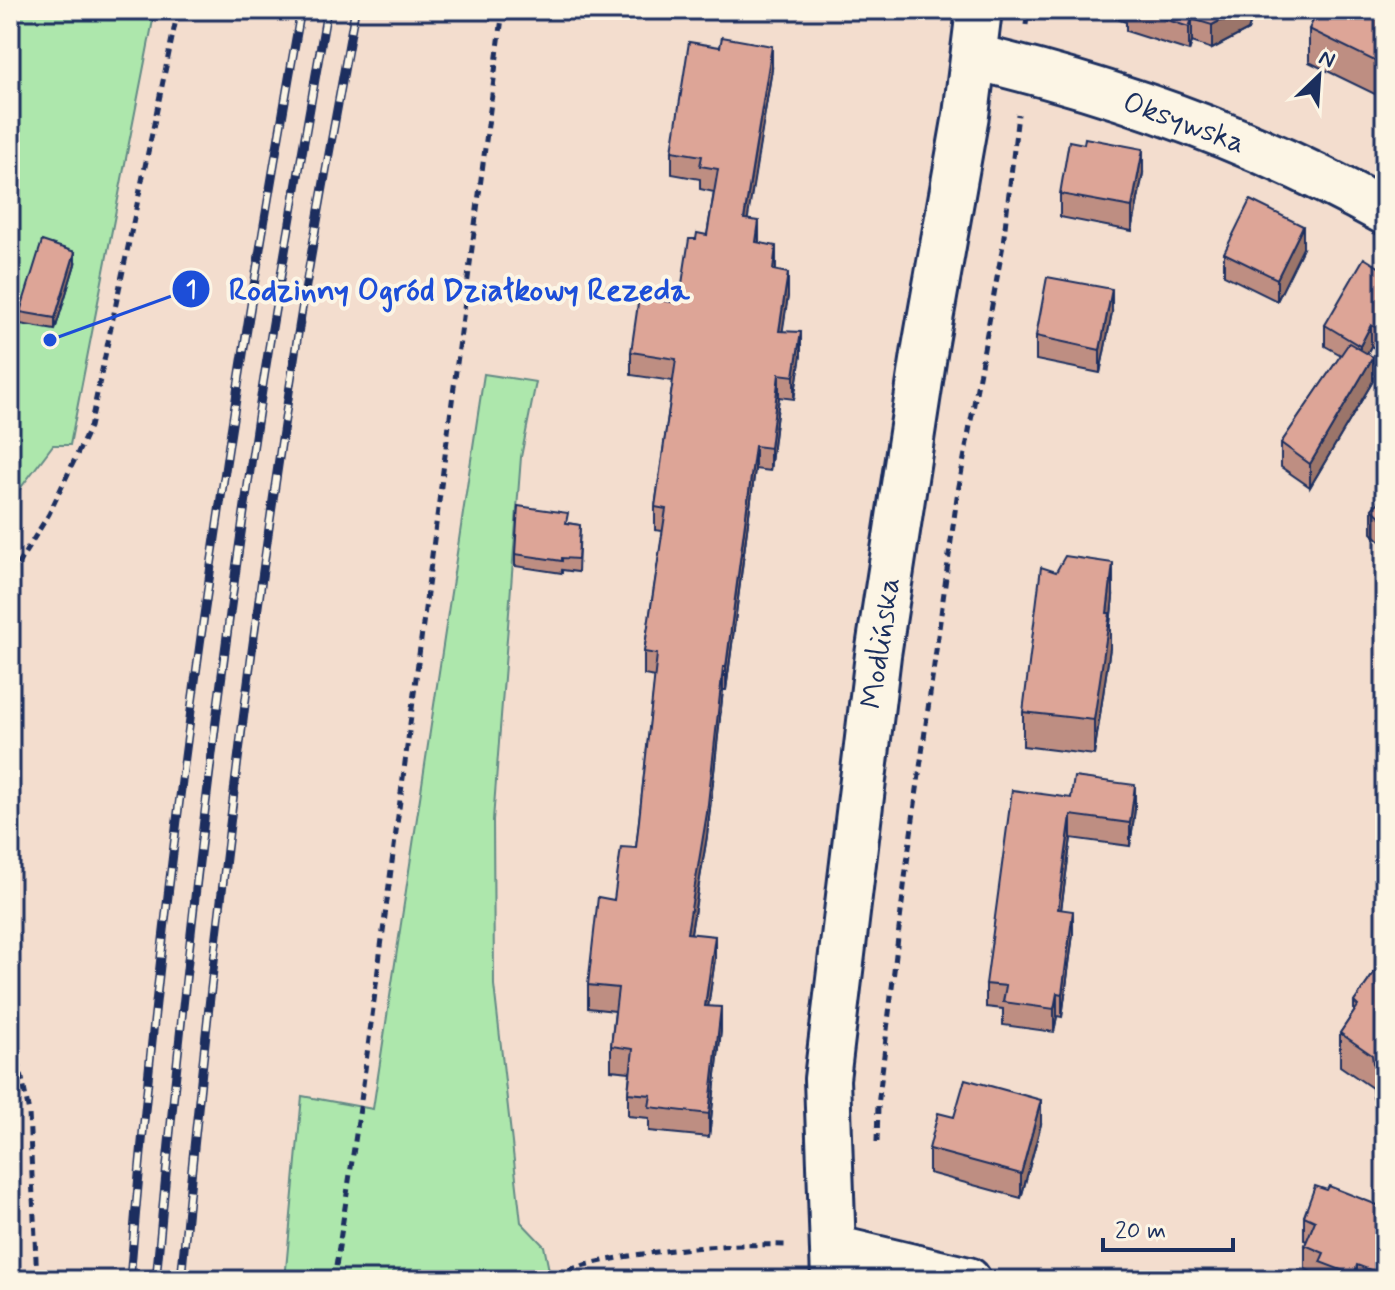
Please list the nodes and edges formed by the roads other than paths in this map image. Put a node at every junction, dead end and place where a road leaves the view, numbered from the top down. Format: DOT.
graph roads {
  1 [pos="979,10"];
  2 [pos="974,57"];
  3 [pos="1385,212"];
  4 [pos="834,1264"];
  5 [pos="968,1280"];
  1 -- 2 [label="street, Modlińska"];
  2 -- 3 [label="street, Oksywska"];
  2 -- 4 [label="street, Modlińska"];
  4 -- 5 [label="street"];
}
